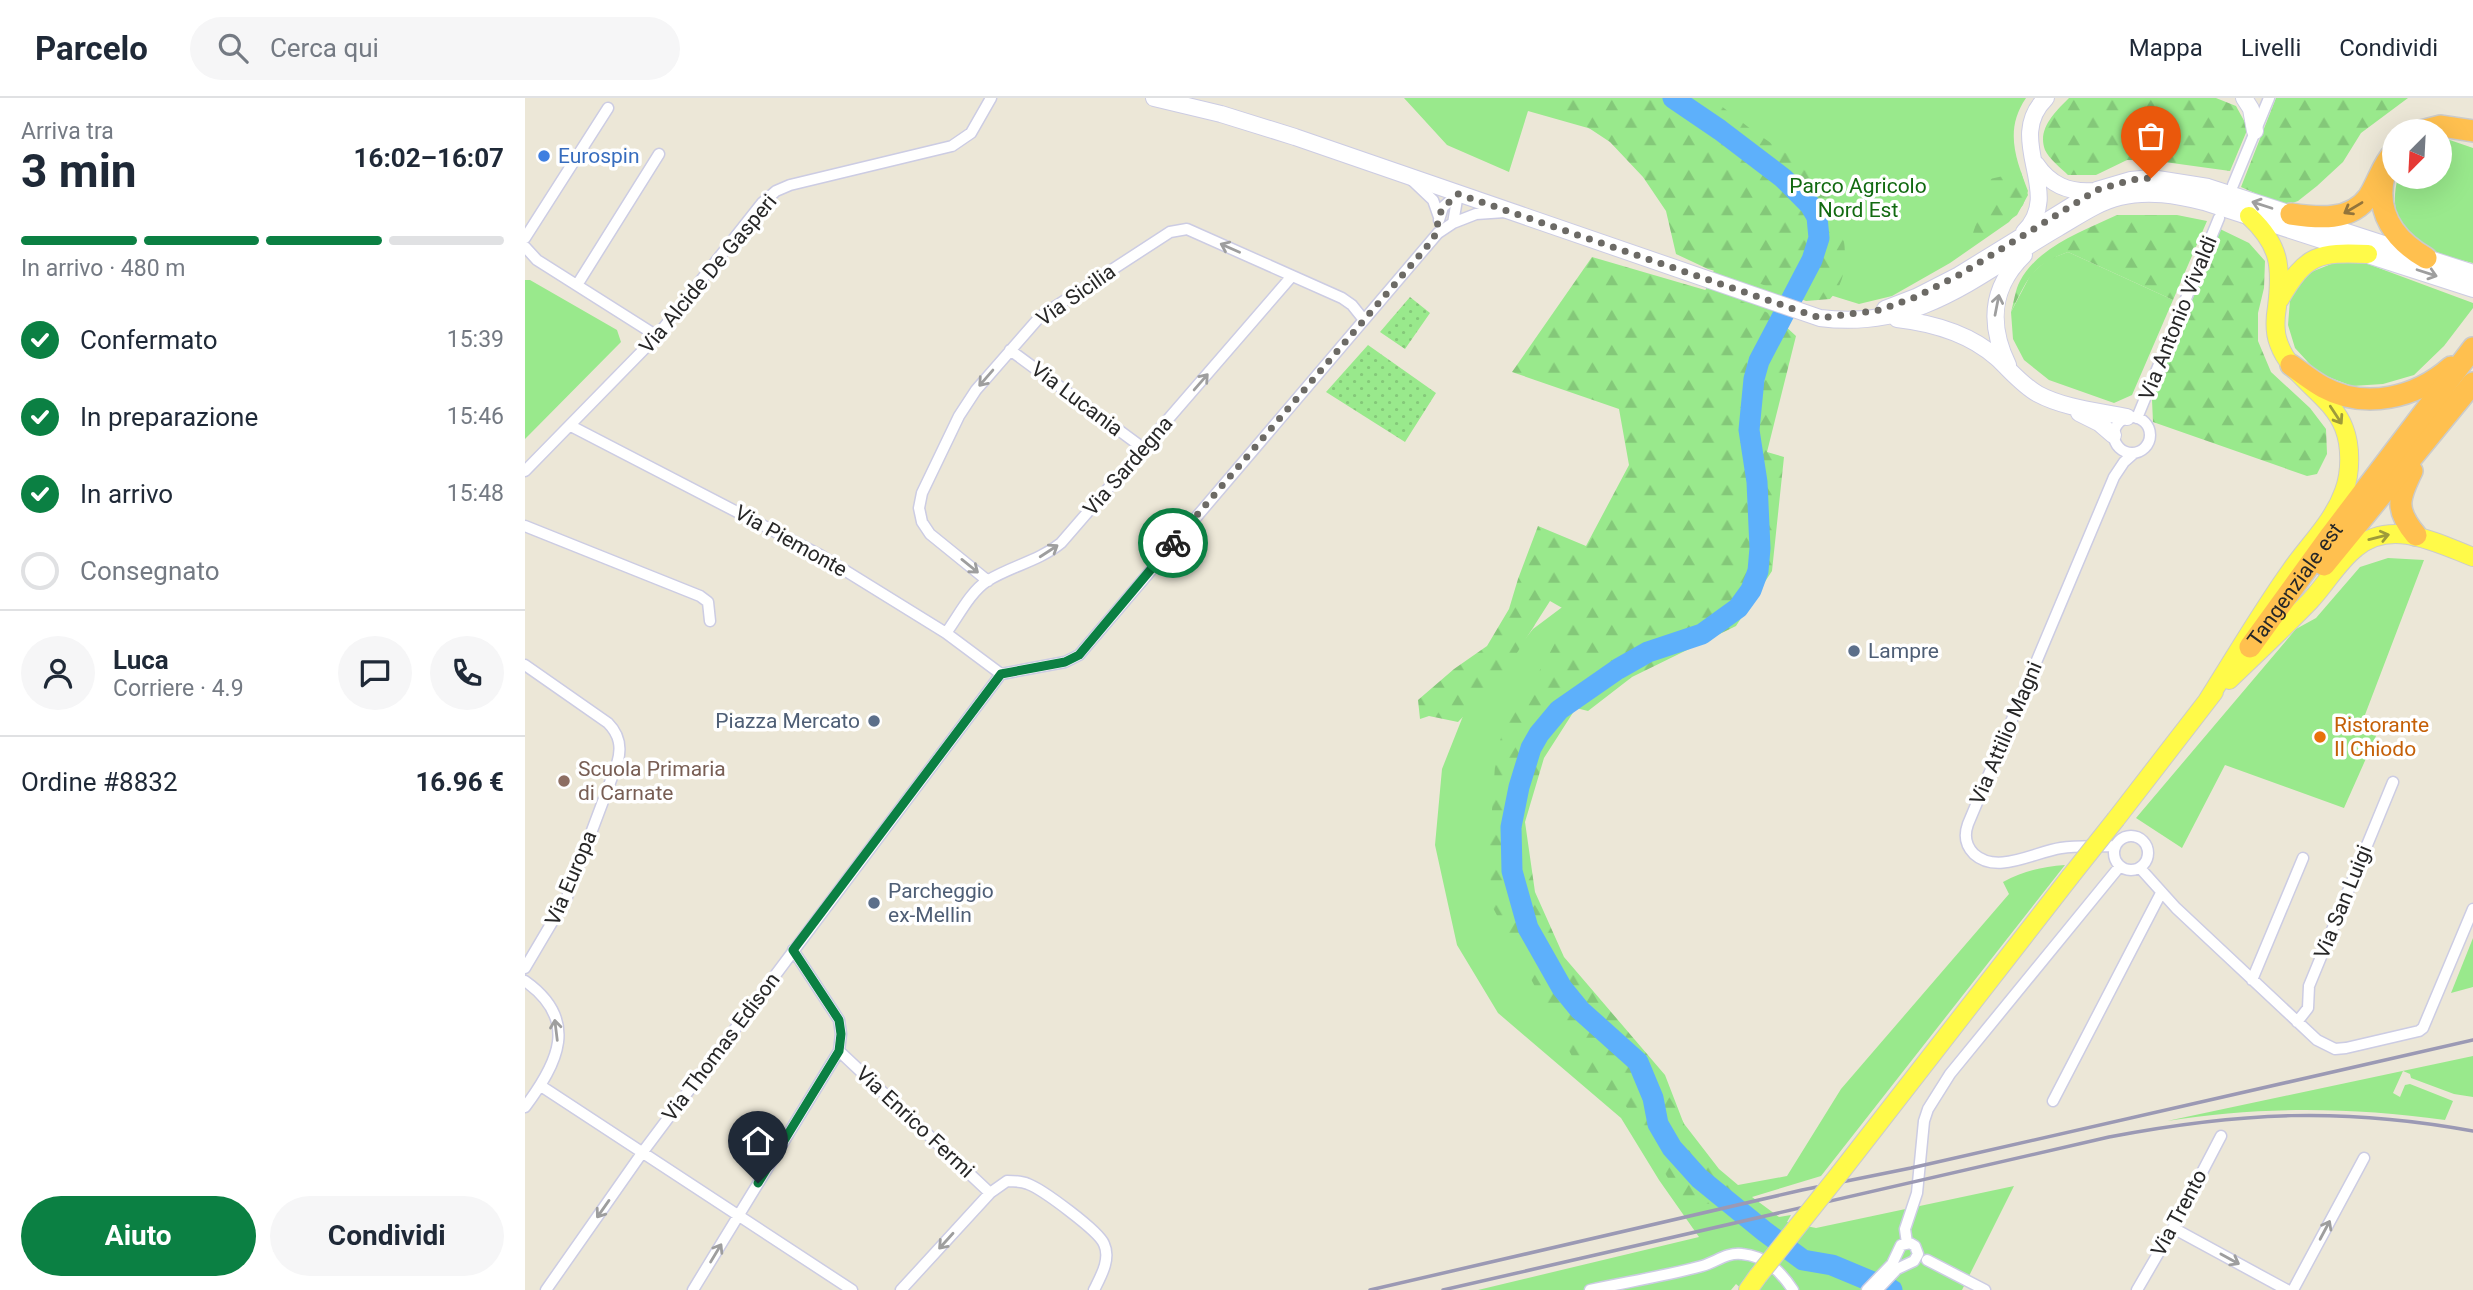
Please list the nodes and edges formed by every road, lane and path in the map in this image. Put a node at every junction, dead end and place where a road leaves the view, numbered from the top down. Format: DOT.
graph roads {
  1 [pos="991,98"];
  2 [pos="1154,98"];
  3 [pos="2046,98"];
  4 [pos="2244,98"];
  5 [pos="2254,98"];
  6 [pos="2266,98"];
  7 [pos="608,108"];
  8 [pos="2452,128"];
  9 [pos="2255,131"];
  10 [pos="2473,131"];
  11 [pos="659,154"];
  12 [pos="2033,160"];
  13 [pos="2382,173"];
  14 [pos="1408,177"];
  15 [pos="2233,185"];
  16 [pos="2383,189"];
  17 [pos="2109,192"];
  18 [pos="1458,194"];
  19 [pos="1508,212"];
  20 [pos="2291,215"];
  21 [pos="2249,216"];
  22 [pos="1439,217"];
  23 [pos="2219,218"];
  24 [pos="1453,223"];
  25 [pos="1438,233"];
  26 [pos="525,238"];
  27 [pos="2041,238"];
  28 [pos="2015,241"];
  29 [pos="525,247"];
  30 [pos="2368,254"];
  31 [pos="2426,258"];
  32 [pos="1293,276"];
  33 [pos="2469,282"];
  34 [pos="577,285"];
  35 [pos="2277,305"];
  36 [pos="1820,318"];
  37 [pos="1886,318"];
  38 [pos="1364,320"];
  39 [pos="657,336"];
  40 [pos="2473,348"];
  41 [pos="1010,350"];
  42 [pos="2291,365"];
  43 [pos="2011,370"];
  44 [pos="2473,383"];
  45 [pos="2062,403"];
  46 [pos="2473,410"];
  47 [pos="2132,417"];
  48 [pos="571,426"];
  49 [pos="2115,440"];
  50 [pos="2428,440"];
  51 [pos="1143,449"];
  52 [pos="2133,454"];
  53 [pos="525,471"];
  54 [pos="2114,477"];
  55 [pos="525,526"];
  56 [pos="2416,535"];
  57 [pos="2473,556"];
  58 [pos="988,581"];
  59 [pos="710,621"];
  60 [pos="946,633"];
  61 [pos="2250,647"];
  62 [pos="525,665"];
  63 [pos="1001,674"];
  64 [pos="2207,701"];
  65 [pos="2393,782"];
  66 [pos="2115,846"];
  67 [pos="2303,858"];
  68 [pos="2120,866"];
  69 [pos="2140,868"];
  70 [pos="2161,893"];
  71 [pos="2473,909"];
  72 [pos="793,950"];
  73 [pos="525,968"];
  74 [pos="2252,980"];
  75 [pos="525,981"];
  76 [pos="2297,1022"];
  77 [pos="839,1051"];
  78 [pos="541,1086"];
  79 [pos="2053,1101"];
  80 [pos="525,1107"];
  81 [pos="2221,1136"];
  82 [pos="642,1153"];
  83 [pos="2364,1158"];
  84 [pos="991,1193"];
  85 [pos="738,1216"];
  86 [pos="2173,1228"];
  87 [pos="1916,1253"];
  88 [pos="1895,1267"];
  89 [pos="1753,1283"];
  90 [pos="546,1290"];
  91 [pos="693,1290"];
  92 [pos="852,1290"];
  93 [pos="901,1290"];
  94 [pos="1094,1290"];
  95 [pos="1590,1290"];
  96 [pos="1793,1290"];
  97 [pos="1867,1290"];
  98 [pos="1877,1290"];
  99 [pos="1985,1290"];
  100 [pos="2137,1290"];
  101 [pos="2287,1290"];
  102 [pos="2293,1290"];
  1 -- 39 [label="street, Via Alcide De Gasperi"];
  2 -- 14 [label="main road"];
  3 -- 12 [label="main road"];
  4 -- 9 [label="main road"];
  5 -- 6 [label="main road"];
  6 -- 9 [label="street"];
  7 -- 26 [label="street"];
  8 -- 10 [label="highway"];
  9 -- 15 [label="street"];
  11 -- 34 [label="street"];
  12 -- 17 [label="main road"];
  12 -- 28 [label="main road"];
  13 -- 20 [label="highway, one-way"];
  14 -- 18 [label="main road"];
  14 -- 22 [label="street"];
  16 -- 31 [label="highway"];
  20 -- 17 [label="main road, one-way"];
  17 -- 21 [label="main road"];
  17 -- 27 [label="main road"];
  17 -- 28 [label="main road"];
  18 -- 19 [label="main road"];
  18 -- 22 [label="street"];
  18 -- 24 [label="street"];
  19 -- 24 [label="street"];
  19 -- 36 [label="main road"];
  20 -- 31 [label="main road"];
  21 -- 30 [label="main road"];
  21 -- 35 [label="main road"];
  22 -- 25 [label="street"];
  23 -- 47 [label="street, Via Antonio Vivaldi"];
  24 -- 25 [label="street"];
  25 -- 38 [label="street"];
  27 -- 37 [label="main road"];
  43 -- 27 [label="main road, one-way"];
  28 -- 36 [label="main road"];
  29 -- 34 [label="street"];
  30 -- 33 [label="main road, one-way"];
  30 -- 35 [label="main road"];
  31 -- 33 [label="main road"];
  32 -- 38 [label="street, Via Sicilia"];
  32 -- 41 [label="street, Via Sicilia, one-way"];
  51 -- 32 [label="street, Via Sardegna, one-way"];
  34 -- 39 [label="street"];
  35 -- 42 [label="main road"];
  36 -- 37 [label="main road"];
  37 -- 43 [label="main road"];
  38 -- 63 [label="street"];
  39 -- 48 [label="street, Via Alcide De Gasperi"];
  40 -- 42 [label="highway"];
  40 -- 61 [label="highway, Tangenziale est"];
  41 -- 51 [label="street, Via Lucania"];
  41 -- 58 [label="street, Via Sicilia, one-way"];
  42 -- 64 [label="main road, one-way"];
  43 -- 45 [label="main road"];
  44 -- 50 [label="highway, Tangenziale est"];
  45 -- 47 [label="main road"];
  45 -- 49 [label="main road"];
  46 -- 50 [label="highway"];
  47 -- 49 [label="street"];
  47 -- 52 [label="street"];
  48 -- 53 [label="street, Via Alcide De Gasperi"];
  48 -- 60 [label="street, Via Piemonte"];
  49 -- 52 [label="street"];
  49 -- 54 [label="street, Via Attilio Magni"];
  50 -- 56 [label="highway"];
  50 -- 61 [label="highway, Tangenziale est"];
  58 -- 51 [label="street, Via Sardegna, one-way"];
  52 -- 54 [label="street, Via Attilio Magni"];
  54 -- 66 [label="street, Via Attilio Magni"];
  55 -- 59 [label="street"];
  56 -- 57 [label="main road"];
  64 -- 56 [label="main road, one-way"];
  58 -- 60 [label="street, Via Sardegna"];
  60 -- 63 [label="street, Via Piemonte"];
  61 -- 64 [label="main road"];
  62 -- 73 [label="street, Via Europa"];
  63 -- 72 [label="street, Via Thomas Edison"];
  64 -- 89 [label="main road, bridge"];
  65 -- 76 [label="street, Via San Luigi"];
  66 -- 68 [label="street"];
  66 -- 69 [label="street"];
  67 -- 74 [label="street"];
  68 -- 69 [label="street"];
  68 -- 87 [label="street"];
  69 -- 70 [label="street"];
  70 -- 74 [label="street"];
  70 -- 79 [label="street"];
  71 -- 76 [label="street"];
  72 -- 77 [label="street"];
  72 -- 82 [label="street, Via Thomas Edison"];
  74 -- 76 [label="street"];
  78 -- 75 [label="street, one-way"];
  77 -- 84 [label="street, Via Enrico Fermi"];
  77 -- 85 [label="street"];
  78 -- 80 [label="street"];
  78 -- 82 [label="street"];
  81 -- 86 [label="street, Via Trento"];
  82 -- 85 [label="street"];
  82 -- 90 [label="street, Via Thomas Edison, one-way"];
  102 -- 83 [label="street, one-way"];
  84 -- 93 [label="street, Via Enrico Fermi, one-way"];
  84 -- 94 [label="street, Via Enrico Fermi"];
  91 -- 85 [label="street, one-way"];
  85 -- 92 [label="street"];
  86 -- 100 [label="street, Via Trento"];
  86 -- 101 [label="street, one-way"];
  87 -- 88 [label="street"];
  87 -- 88 [label="street"];
  87 -- 99 [label="street"];
  88 -- 97 [label="street"];
  88 -- 98 [label="street"];
  95 -- 96 [label="street"];
}
